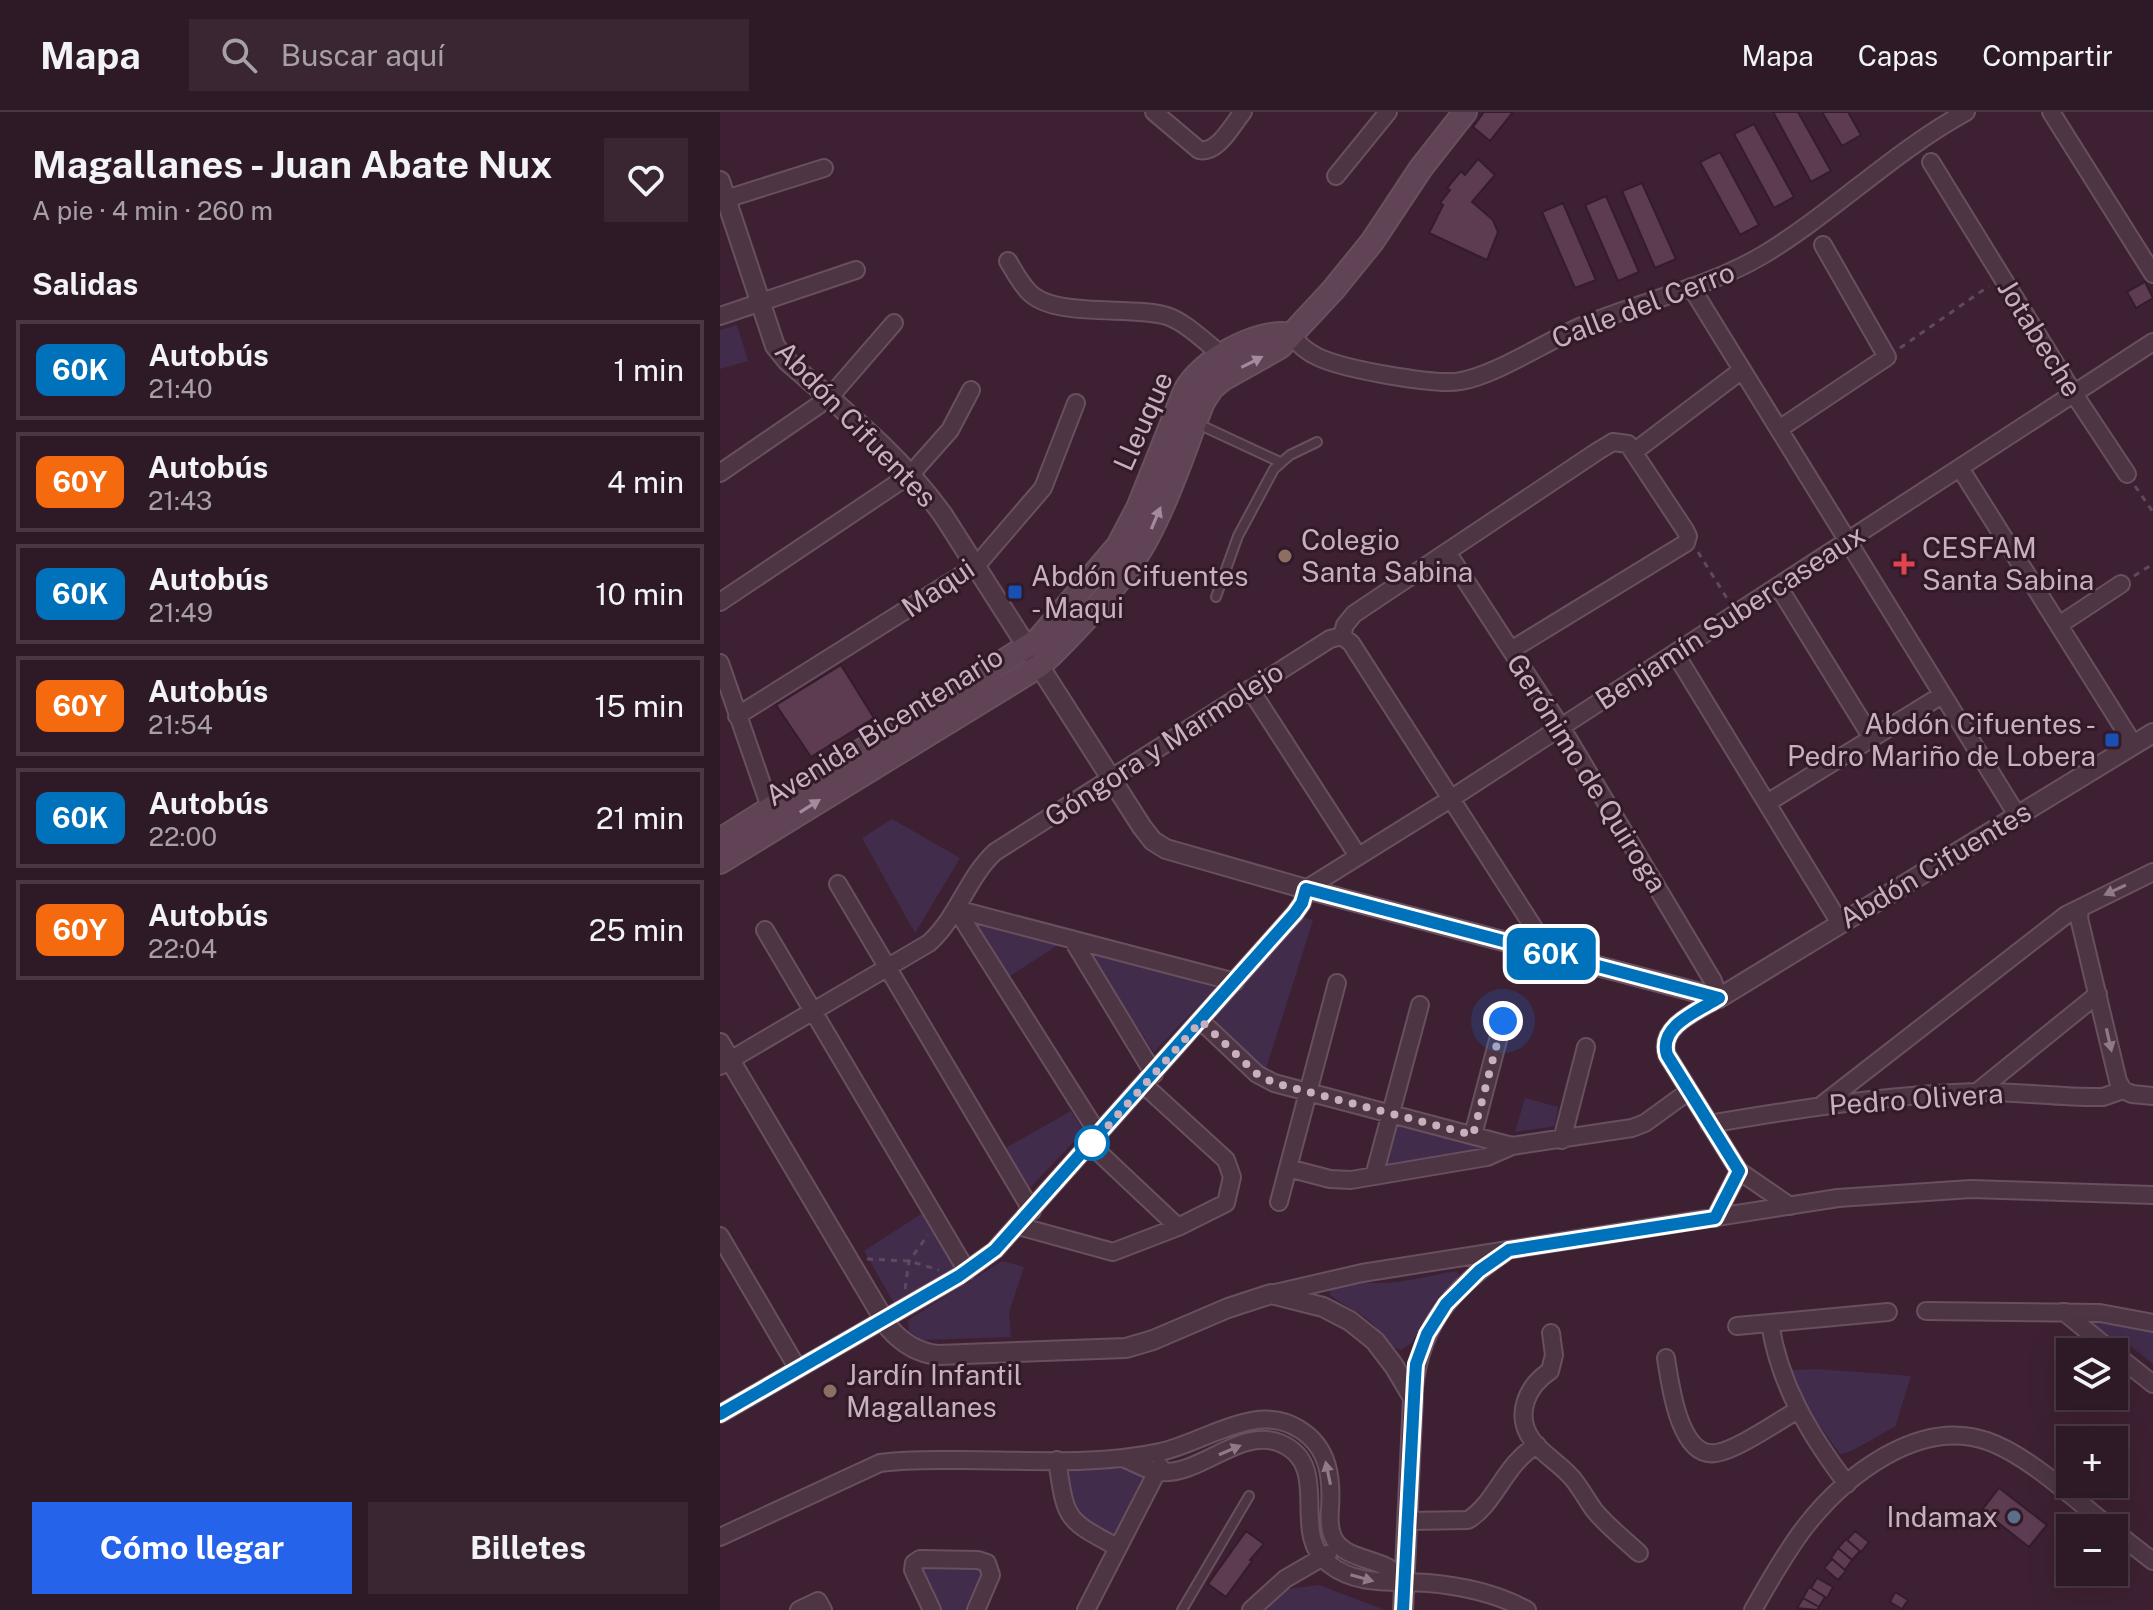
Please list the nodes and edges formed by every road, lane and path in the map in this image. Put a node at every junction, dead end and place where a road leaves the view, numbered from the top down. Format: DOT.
graph roads {
  1 [pos="1154,112"];
  2 [pos="1243,112"];
  3 [pos="1388,112"];
  4 [pos="1465,112"];
  5 [pos="1966,112"];
  6 [pos="2051,112"];
  7 [pos="1931,162"];
  8 [pos="824,168"];
  9 [pos="1336,176"];
  10 [pos="720,181"];
  11 [pos="726,199"];
  12 [pos="1823,245"];
  13 [pos="1008,261"];
  14 [pos="856,270"];
  15 [pos="2153,274"];
  16 [pos="2003,277"];
  17 [pos="1691,287"];
  18 [pos="759,303"];
  19 [pos="720,316"];
  20 [pos="894,323"];
  21 [pos="1291,335"];
  22 [pos="2153,342"];
  23 [pos="1222,355"];
  24 [pos="1887,357"];
  25 [pos="1742,370"];
  26 [pos="971,390"];
  27 [pos="2074,394"];
  28 [pos="829,398"];
  29 [pos="1076,403"];
  30 [pos="1195,422"];
  31 [pos="1779,429"];
  32 [pos="1317,442"];
  33 [pos="1629,447"];
  34 [pos="1280,462"];
  35 [pos="1960,468"];
  36 [pos="720,473"];
  37 [pos="911,474"];
  38 [pos="2127,474"];
  39 [pos="2153,512"];
  40 [pos="1687,540"];
  41 [pos="1848,541"];
  42 [pos="1127,551"];
  43 [pos="1447,552"];
  44 [pos="2153,564"];
  45 [pos="976,566"];
  46 [pos="2121,584"];
  47 [pos="1778,586"];
  48 [pos="1216,597"];
  49 [pos="720,602"];
  50 [pos="1737,613"];
  51 [pos="2059,625"];
  52 [pos="1342,636"];
  53 [pos="1511,650"];
  54 [pos="1675,653"];
  55 [pos="1032,657"];
  56 [pos="720,663"];
  57 [pos="1250,689"];
  58 [pos="1942,695"];
  59 [pos="737,716"];
  60 [pos="1561,727"];
  61 [pos="2153,733"];
  62 [pos="1872,738"];
  63 [pos="2134,745"];
  64 [pos="1110,778"];
  65 [pos="1452,798"];
  66 [pos="1767,803"];
  67 [pos="2017,815"];
  68 [pos="774,818"];
  69 [pos="720,840"];
  70 [pos="1358,856"];
  71 [pos="720,862"];
  72 [pos="2153,872"];
  73 [pos="838,884"];
  74 [pos="1306,889"];
  75 [pos="956,909"];
  76 [pos="2080,910"];
  77 [pos="1840,923"];
  78 [pos="765,930"];
  79 [pos="1072,939"];
  80 [pos="1550,953"];
  81 [pos="887,969"];
  82 [pos="1235,982"];
  83 [pos="1337,983"];
  84 [pos="2098,994"];
  85 [pos="1719,998"];
  86 [pos="1420,1005"];
  87 [pos="813,1012"];
  88 [pos="1201,1021"];
  89 [pos="1503,1021"];
  90 [pos="720,1043"];
  91 [pos="1586,1047"];
  92 [pos="725,1063"];
  93 [pos="1149,1080"];
  94 [pos="2123,1090"];
  95 [pos="1689,1091"];
  96 [pos="1308,1092"];
  97 [pos="1977,1092"];
  98 [pos="2153,1096"];
  99 [pos="1823,1104"];
  100 [pos="1391,1112"];
  101 [pos="1709,1124"];
  102 [pos="1473,1135"];
  103 [pos="1095,1140"];
  104 [pos="1562,1140"];
  105 [pos="1512,1146"];
  106 [pos="1288,1168"];
  107 [pos="1739,1171"];
  108 [pos="1374,1176"];
  109 [pos="2153,1195"];
  110 [pos="1279,1202"];
  111 [pos="1790,1206"];
  112 [pos="1032,1211"];
  113 [pos="1715,1218"];
  114 [pos="938,1222"];
  115 [pos="1018,1226"];
  116 [pos="1178,1227"];
  117 [pos="720,1236"];
  118 [pos="1509,1250"];
  119 [pos="848,1258"];
  120 [pos="909,1261"];
  121 [pos="963,1273"];
  122 [pos="1271,1294"];
  123 [pos="902,1308"];
  124 [pos="1926,1311"];
  125 [pos="1888,1312"];
  126 [pos="2064,1312"];
  127 [pos="884,1319"];
  128 [pos="1770,1323"];
  129 [pos="2153,1323"];
  130 [pos="1737,1326"];
  131 [pos="1551,1333"];
  132 [pos="2096,1338"];
  133 [pos="1666,1358"];
  134 [pos="2128,1363"];
  135 [pos="798,1369"];
  136 [pos="2153,1384"];
  137 [pos="1413,1398"];
  138 [pos="1798,1410"];
  139 [pos="721,1411"];
  140 [pos="1537,1445"];
  141 [pos="1182,1447"];
  142 [pos="1122,1458"];
  143 [pos="1057,1460"];
  144 [pos="1156,1472"];
  145 [pos="1847,1484"];
  146 [pos="1249,1496"];
  147 [pos="2093,1514"];
  148 [pos="1409,1521"];
  149 [pos="720,1537"];
  150 [pos="2128,1541"];
  151 [pos="1117,1547"];
  152 [pos="1340,1548"];
  153 [pos="1639,1553"];
  154 [pos="1322,1558"];
  155 [pos="2153,1561"];
  156 [pos="1406,1582"];
  157 [pos="799,1610"];
  158 [pos="823,1610"];
  159 [pos="932,1610"];
  160 [pos="976,1610"];
  161 [pos="1086,1610"];
  162 [pos="1182,1610"];
  163 [pos="1251,1610"];
  164 [pos="1403,1610"];
  165 [pos="1527,1610"];
  166 [pos="1753,1610"];
  1 -- 2 [label="street"];
  3 -- 9 [label="street"];
  4 -- 21 [label="main road"];
  5 -- 17 [label="street, Calle del Cerro"];
  6 -- 15 [label="street"];
  7 -- 16 [label="street, Jotabeche"];
  8 -- 11 [label="street"];
  10 -- 11 [label="street, Abdón Cifuentes"];
  11 -- 18 [label="street, Abdón Cifuentes"];
  12 -- 24 [label="street"];
  13 -- 23 [label="street"];
  14 -- 18 [label="street"];
  16 -- 24 [label="path"];
  16 -- 27 [label="street, Jotabeche"];
  17 -- 21 [label="street, Calle del Cerro"];
  17 -- 25 [label="street"];
  18 -- 19 [label="street"];
  18 -- 28 [label="street, Abdón Cifuentes"];
  20 -- 28 [label="street"];
  21 -- 23 [label="main road, Lleuque"];
  30 -- 21 [label="main road, Lleuque, one-way"];
  22 -- 27 [label="street, Benjamín Subercaseaux"];
  23 -- 42 [label="main road, Lleuque"];
  24 -- 31 [label="street"];
  25 -- 31 [label="street"];
  25 -- 33 [label="street, Góngora y Marmolejo"];
  26 -- 37 [label="street"];
  27 -- 35 [label="street, Benjamín Subercaseaux"];
  27 -- 38 [label="street, Jotabeche"];
  28 -- 36 [label="street"];
  28 -- 37 [label="street, Abdón Cifuentes"];
  29 -- 45 [label="street, Maqui"];
  30 -- 34 [label="lane"];
  42 -- 30 [label="main road, Lleuque, one-way"];
  31 -- 41 [label="street"];
  32 -- 34 [label="lane"];
  33 -- 40 [label="street"];
  33 -- 43 [label="street, Góngora y Marmolejo"];
  34 -- 48 [label="lane"];
  35 -- 41 [label="street, Benjamín Subercaseaux"];
  35 -- 51 [label="street"];
  37 -- 45 [label="street, Abdón Cifuentes"];
  37 -- 49 [label="street"];
  38 -- 39 [label="path"];
  40 -- 50 [label="path"];
  40 -- 53 [label="street"];
  41 -- 47 [label="street, Benjamín Subercaseaux"];
  41 -- 58 [label="street"];
  42 -- 55 [label="main road, Lleuque"];
  43 -- 52 [label="street, Góngora y Marmolejo"];
  43 -- 53 [label="street, Gerónimo de Quiroga"];
  44 -- 46 [label="path"];
  45 -- 55 [label="street, Abdón Cifuentes"];
  45 -- 59 [label="street, Maqui"];
  46 -- 51 [label="street"];
  47 -- 50 [label="street, Benjamín Subercaseaux"];
  47 -- 62 [label="street"];
  50 -- 54 [label="street, Benjamín Subercaseaux"];
  51 -- 63 [label="street"];
  52 -- 57 [label="street, Góngora y Marmolejo"];
  52 -- 65 [label="street"];
  53 -- 60 [label="street, Gerónimo de Quiroga"];
  54 -- 60 [label="street, Benjamín Subercaseaux"];
  54 -- 66 [label="street"];
  55 -- 64 [label="street, Abdón Cifuentes"];
  55 -- 68 [label="main road, Avenida Bicentenario"];
  56 -- 59 [label="street"];
  57 -- 64 [label="street, Góngora y Marmolejo"];
  57 -- 70 [label="street"];
  58 -- 62 [label="street"];
  58 -- 67 [label="street"];
  59 -- 68 [label="street"];
  60 -- 65 [label="street, Benjamín Subercaseaux"];
  60 -- 85 [label="street, Gerónimo de Quiroga"];
  61 -- 63 [label="street, Abdón Cifuentes"];
  62 -- 66 [label="street"];
  63 -- 67 [label="street, Abdón Cifuentes"];
  64 -- 74 [label="street, Abdón Cifuentes"];
  64 -- 75 [label="street, Góngora y Marmolejo"];
  65 -- 70 [label="street, Benjamín Subercaseaux"];
  65 -- 80 [label="street"];
  66 -- 77 [label="street"];
  67 -- 77 [label="street, Abdón Cifuentes"];
  68 -- 69 [label="main road, Avenida Bicentenario"];
  68 -- 71 [label="main road, Avenida Bicentenario"];
  70 -- 74 [label="street, Benjamín Subercaseaux"];
  72 -- 76 [label="street, one-way"];
  73 -- 81 [label="street"];
  74 -- 80 [label="street, Abdón Cifuentes"];
  74 -- 82 [label="street"];
  75 -- 79 [label="street"];
  75 -- 81 [label="street, Góngora y Marmolejo"];
  75 -- 103 [label="street"];
  76 -- 84 [label="street"];
  76 -- 99 [label="street"];
  77 -- 85 [label="street, Abdón Cifuentes"];
  78 -- 87 [label="street"];
  79 -- 82 [label="street"];
  79 -- 93 [label="street"];
  80 -- 85 [label="street, Abdón Cifuentes"];
  81 -- 87 [label="street, Góngora y Marmolejo"];
  81 -- 112 [label="street"];
  82 -- 88 [label="street"];
  83 -- 96 [label="street"];
  84 -- 94 [label="street, one-way"];
  84 -- 97 [label="street"];
  85 -- 95 [label="street, Abdón Cifuentes"];
  86 -- 100 [label="street"];
  87 -- 92 [label="street, Góngora y Marmolejo"];
  87 -- 114 [label="street"];
  88 -- 93 [label="street"];
  88 -- 96 [label="street"];
  89 -- 102 [label="street"];
  90 -- 92 [label="street"];
  91 -- 104 [label="street"];
  92 -- 119 [label="street"];
  93 -- 103 [label="street"];
  93 -- 116 [label="street"];
  94 -- 97 [label="street, Pedro Olivera"];
  94 -- 98 [label="street"];
  95 -- 101 [label="street, Abdón Cifuentes"];
  95 -- 104 [label="street"];
  96 -- 100 [label="street"];
  96 -- 106 [label="street"];
  97 -- 99 [label="street, Pedro Olivera"];
  99 -- 101 [label="street, Pedro Olivera"];
  100 -- 102 [label="street"];
  100 -- 108 [label="street"];
  101 -- 107 [label="street, Abdón Cifuentes"];
  102 -- 105 [label="street"];
  103 -- 112 [label="street"];
  103 -- 116 [label="street"];
  104 -- 105 [label="street"];
  105 -- 108 [label="street"];
  106 -- 108 [label="street"];
  106 -- 110 [label="street"];
  107 -- 111 [label="street, Abdón Cifuentes"];
  107 -- 113 [label="street"];
  109 -- 111 [label="street"];
  111 -- 113 [label="street"];
  112 -- 115 [label="street"];
  113 -- 118 [label="street"];
  114 -- 120 [label="path"];
  114 -- 121 [label="street"];
  115 -- 116 [label="street"];
  115 -- 121 [label="street"];
  117 -- 135 [label="street"];
  118 -- 122 [label="street"];
  118 -- 137 [label="street"];
  119 -- 120 [label="path"];
  119 -- 127 [label="street"];
  120 -- 121 [label="path"];
  120 -- 123 [label="path"];
  121 -- 123 [label="street"];
  122 -- 127 [label="street"];
  122 -- 137 [label="street"];
  123 -- 127 [label="street"];
  124 -- 126 [label="street"];
  125 -- 128 [label="street"];
  126 -- 129 [label="street"];
  126 -- 132 [label="street"];
  127 -- 135 [label="street"];
  128 -- 130 [label="street"];
  128 -- 138 [label="street"];
  131 -- 140 [label="street"];
  133 -- 138 [label="street"];
  134 -- 136 [label="street"];
  135 -- 139 [label="street"];
  137 -- 148 [label="street"];
  138 -- 145 [label="street"];
  140 -- 148 [label="street"];
  140 -- 153 [label="street"];
  141 -- 142 [label="street"];
  141 -- 144 [label="street"];
  152 -- 141 [label="street, one-way"];
  142 -- 143 [label="street"];
  142 -- 144 [label="street"];
  143 -- 149 [label="street"];
  143 -- 151 [label="street"];
  144 -- 151 [label="street"];
  144 -- 154 [label="street, one-way"];
  145 -- 147 [label="street"];
  145 -- 166 [label="street"];
  146 -- 162 [label="lane"];
  148 -- 156 [label="street"];
  150 -- 155 [label="street"];
  151 -- 161 [label="street"];
  152 -- 154 [label="street"];
  152 -- 156 [label="street"];
  154 -- 156 [label="street, one-way"];
  154 -- 163 [label="street"];
  156 -- 164 [label="street"];
  156 -- 165 [label="street"];
  157 -- 158 [label="street"];
  159 -- 160 [label="street"];
}
